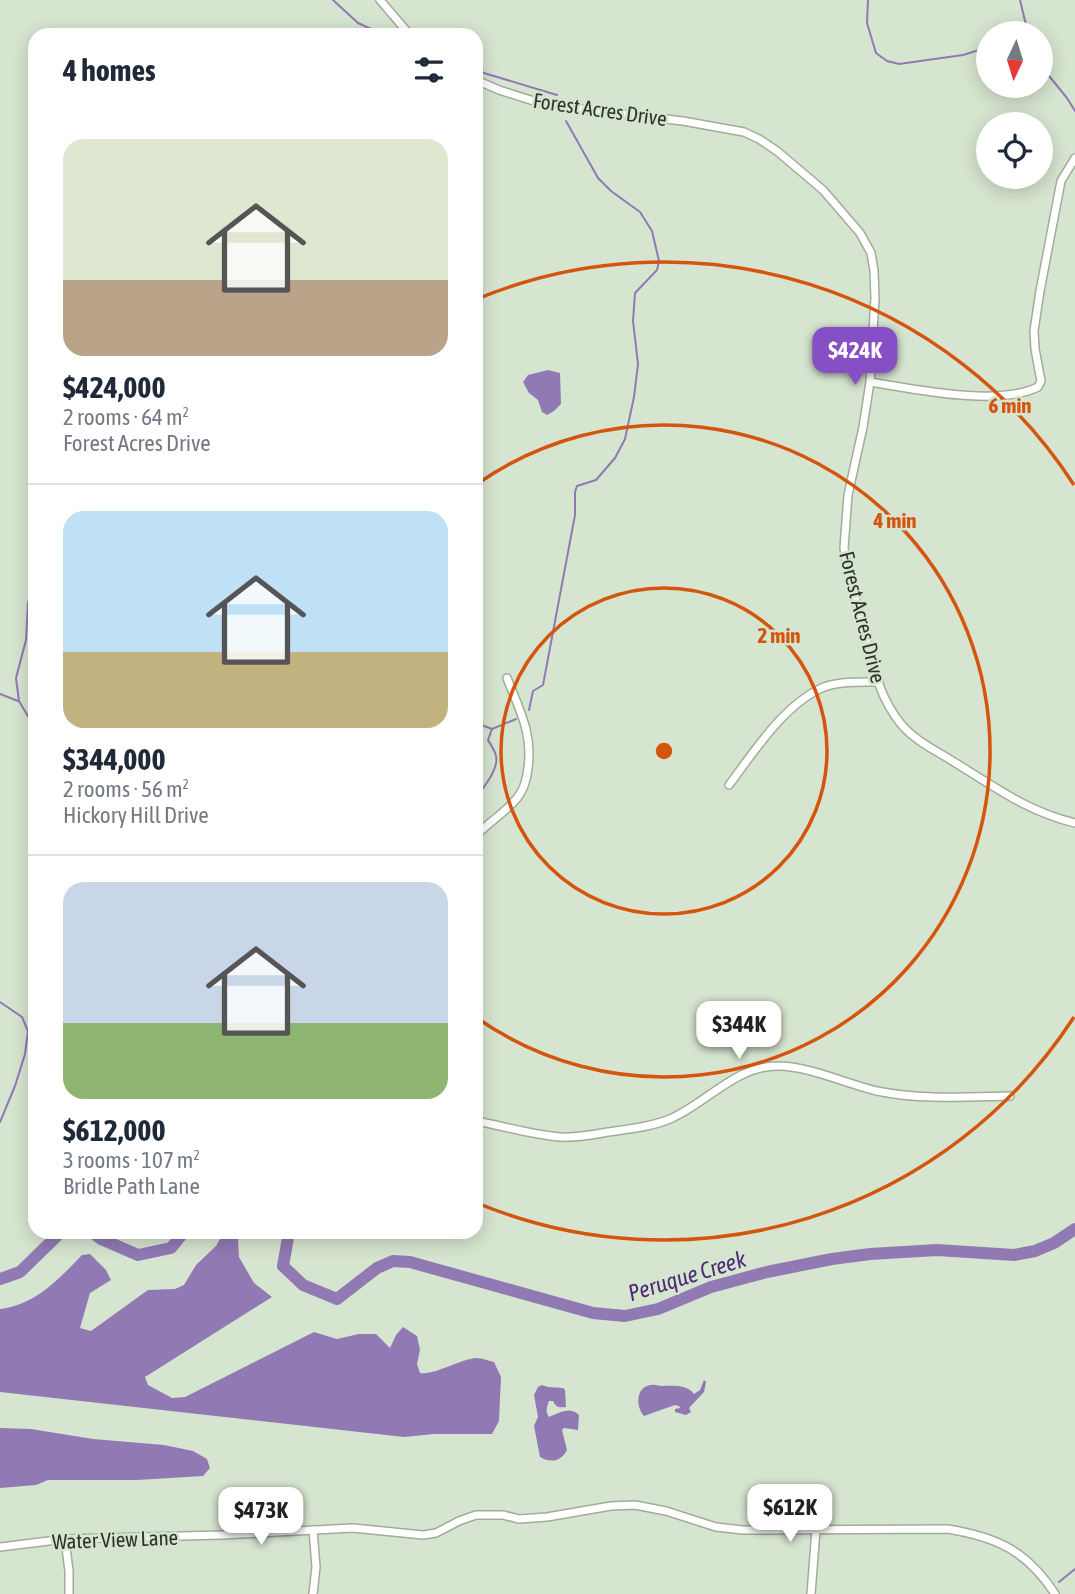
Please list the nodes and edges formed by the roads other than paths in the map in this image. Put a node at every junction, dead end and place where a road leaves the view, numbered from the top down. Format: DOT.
graph roads {
  1 [pos="380,0"];
  2 [pos="404,28"];
  3 [pos="483,83"];
  4 [pos="1075,158"];
  5 [pos="870,383"];
  6 [pos="507,678"];
  7 [pos="878,682"];
  8 [pos="729,785"];
  9 [pos="1075,823"];
  10 [pos="483,830"];
  11 [pos="1010,1097"];
  12 [pos="483,1122"];
  13 [pos="313,1530"];
  14 [pos="816,1530"];
  15 [pos="65,1539"];
  16 [pos="0,1547"];
  17 [pos="69,1594"];
  18 [pos="313,1594"];
  19 [pos="811,1594"];
  20 [pos="1055,1594"];
  1 -- 2 [label="street"];
  3 -- 5 [label="street, Forest Acres Drive"];
  4 -- 5 [label="street"];
  5 -- 7 [label="street, Forest Acres Drive"];
  6 -- 10 [label="street"];
  7 -- 8 [label="street"];
  7 -- 9 [label="street, Forest Acres Drive"];
  11 -- 12 [label="street"];
  13 -- 14 [label="street, Water View Lane"];
  13 -- 15 [label="street, Water View Lane"];
  13 -- 18 [label="street"];
  14 -- 19 [label="street"];
  14 -- 20 [label="street, Water View Lane"];
  15 -- 16 [label="street, Water View Lane"];
  15 -- 17 [label="street"];
}
